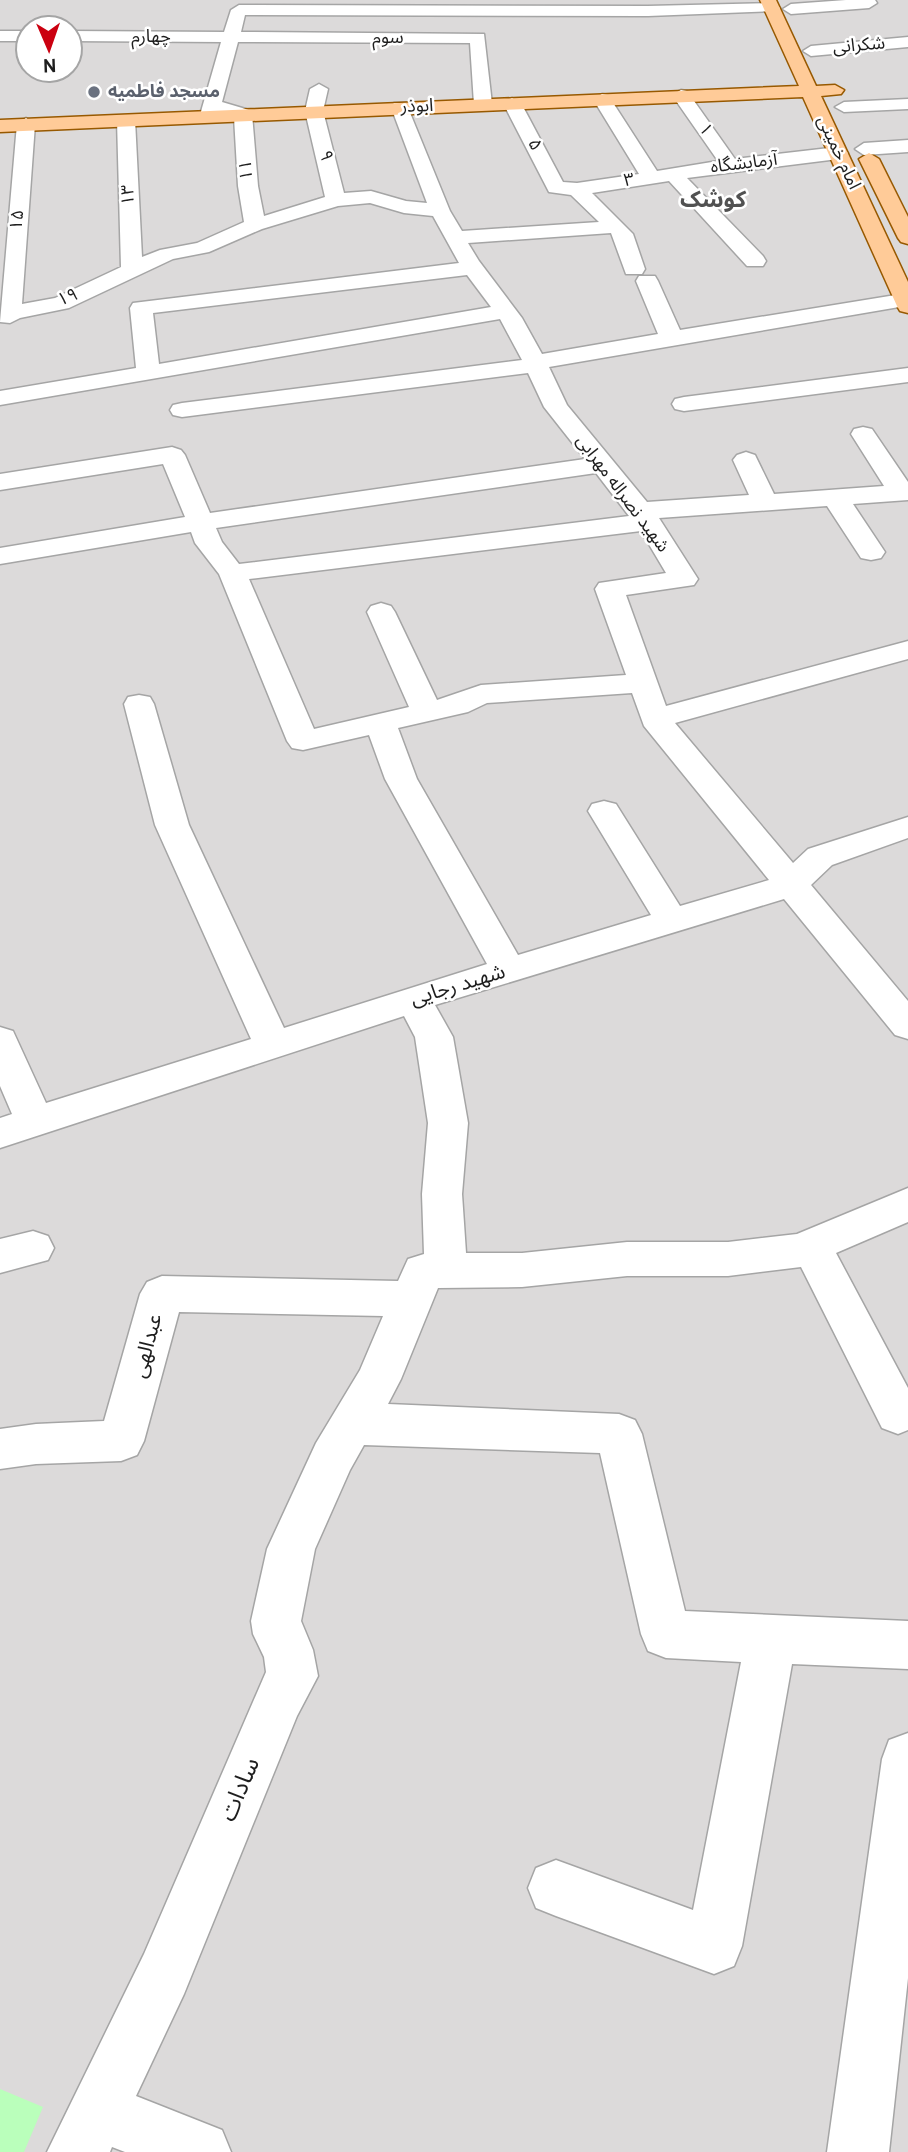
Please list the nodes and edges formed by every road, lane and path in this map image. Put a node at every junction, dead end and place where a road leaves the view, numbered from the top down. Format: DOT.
graph roads {
  1 [pos="780,4"];
  2 [pos="869,4"];
  3 [pos="240,5"];
  4 [pos="84,36"];
  5 [pos="232,37"];
  6 [pos="908,42"];
  7 [pos="811,51"];
  8 [pos="806,82"];
  9 [pos="318,89"];
  10 [pos="835,90"];
  11 [pos="759,92"];
  12 [pos="681,95"];
  13 [pos="602,99"];
  14 [pos="512,103"];
  15 [pos="483,104"];
  16 [pos="908,104"];
  17 [pos="400,107"];
  18 [pos="844,107"];
  19 [pos="210,109"];
  20 [pos="314,111"];
  21 [pos="820,113"];
  22 [pos="243,114"];
  23 [pos="126,120"];
  24 [pos="26,124"];
  25 [pos="0,125"];
  26 [pos="908,146"];
  27 [pos="864,149"];
  28 [pos="838,153"];
  29 [pos="730,165"];
  30 [pos="673,174"];
  31 [pos="651,178"];
  32 [pos="556,188"];
  33 [pos="585,196"];
  34 [pos="336,200"];
  35 [pos="440,211"];
  36 [pos="255,225"];
  37 [pos="615,227"];
  38 [pos="908,238"];
  39 [pos="464,253"];
  40 [pos="755,261"];
  41 [pos="132,269"];
  42 [pos="906,302"];
  43 [pos="505,311"];
  44 [pos="7,314"];
  45 [pos="672,339"];
  46 [pos="536,364"];
  47 [pos="148,373"];
  48 [pos="908,375"];
  49 [pos="0,398"];
  50 [pos="684,404"];
  51 [pos="182,410"];
  52 [pos="863,434"];
  53 [pos="746,460"];
  54 [pos="602,464"];
  55 [pos="0,482"];
  56 [pos="905,493"];
  57 [pos="835,497"];
  58 [pos="765,502"];
  59 [pos="644,516"];
  60 [pos="201,522"];
  61 [pos="871,552"];
  62 [pos="0,556"];
  63 [pos="232,573"];
  64 [pos="382,612"];
  65 [pos="908,650"];
  66 [pos="644,682"];
  67 [pos="139,704"];
  68 [pos="427,712"];
  69 [pos="655,719"];
  70 [pos="380,723"];
  71 [pos="604,811"];
  72 [pos="908,827"];
  73 [pos="790,885"];
  74 [pos="672,921"];
  75 [pos="508,970"];
  76 [pos="413,999"];
  77 [pos="908,1026"];
  78 [pos="0,1041"];
  79 [pos="273,1046"];
  80 [pos="17,1128"];
  81 [pos="908,1203"];
  82 [pos="811,1246"];
  83 [pos="446,1270"];
  84 [pos="412,1299"];
  85 [pos="898,1414"];
  86 [pos="363,1425"];
  87 [pos="0,1449"];
  88 [pos="772,1639"];
  89 [pos="908,1645"];
  90 [pos="906,1787"];
  91 [pos="556,1888"];
  92 [pos="88,2132"];
  93 [pos="200,2152"];
  94 [pos="858,2152"];
  1 -- 2 [label="street"];
  1 -- 3 [label="street"];
  1 -- 7 [label="main road, امام خمینی"];
  1 -- 8 [label="main road, امام خمینی"];
  3 -- 5 [label="street"];
  4 -- 5 [label="street, چهارم"];
  5 -- 15 [label="street, سوم"];
  5 -- 19 [label="street"];
  6 -- 7 [label="street, شکرانی"];
  7 -- 10 [label="main road, امام خمینی"];
  8 -- 10 [label="main road, ابوذر"];
  8 -- 11 [label="main road, ابوذر"];
  8 -- 21 [label="main road, امام خمینی"];
  9 -- 20 [label="street"];
  10 -- 18 [label="main road, امام خمینی"];
  11 -- 12 [label="main road, ابوذر"];
  11 -- 21 [label="main road"];
  12 -- 13 [label="main road, ابوذر"];
  12 -- 29 [label="street, ۱"];
  13 -- 14 [label="main road, ابوذر"];
  13 -- 31 [label="street, ۳"];
  14 -- 15 [label="main road, ابوذر"];
  14 -- 32 [label="street, ۵"];
  15 -- 17 [label="main road, ابوذر"];
  16 -- 18 [label="street"];
  17 -- 20 [label="main road, ابوذر"];
  17 -- 35 [label="street, شهید نصراله مهرابی"];
  18 -- 27 [label="main road, امام خمینی"];
  19 -- 22 [label="street"];
  19 -- 23 [label="main road"];
  20 -- 22 [label="main road, ابوذر"];
  20 -- 34 [label="street, ۹"];
  21 -- 28 [label="main road, امام خمینی"];
  22 -- 36 [label="street, ۱۱"];
  23 -- 24 [label="main road"];
  23 -- 41 [label="street, ۱۳"];
  24 -- 25 [label="main road"];
  24 -- 44 [label="street, ۱۵"];
  26 -- 27 [label="street"];
  27 -- 38 [label="main road, امام خمینی"];
  28 -- 29 [label="street, آزمایشگاه"];
  28 -- 42 [label="main road, امام خمینی"];
  29 -- 30 [label="street, آزمایشگاه"];
  30 -- 31 [label="street, آزمایشگاه"];
  30 -- 40 [label="street"];
  31 -- 33 [label="street, ۳"];
  32 -- 33 [label="street, ۳"];
  33 -- 37 [label="street"];
  34 -- 35 [label="street, ۱۹"];
  34 -- 36 [label="street, ۱۹"];
  35 -- 39 [label="street, شهید نصراله مهرابی"];
  36 -- 41 [label="street, ۱۹"];
  37 -- 39 [label="street"];
  37 -- 45 [label="street"];
  39 -- 43 [label="street, شهید نصراله مهرابی"];
  39 -- 47 [label="street"];
  41 -- 44 [label="street, ۱۹"];
  42 -- 45 [label="street"];
  43 -- 46 [label="street, شهید نصراله مهرابی"];
  43 -- 47 [label="street"];
  45 -- 46 [label="street"];
  46 -- 51 [label="street"];
  46 -- 54 [label="street, شهید نصراله مهرابی"];
  47 -- 49 [label="street"];
  48 -- 50 [label="street"];
  52 -- 56 [label="street"];
  53 -- 58 [label="street"];
  54 -- 59 [label="street, شهید نصراله مهرابی"];
  54 -- 60 [label="street"];
  55 -- 60 [label="street"];
  56 -- 57 [label="street"];
  57 -- 58 [label="street"];
  57 -- 61 [label="street"];
  58 -- 59 [label="street"];
  59 -- 63 [label="street"];
  59 -- 66 [label="street, شهید نصراله مهرابی"];
  60 -- 62 [label="street"];
  60 -- 63 [label="street"];
  63 -- 70 [label="street"];
  64 -- 68 [label="street"];
  65 -- 69 [label="street"];
  66 -- 68 [label="street"];
  66 -- 69 [label="street, شهید نصراله مهرابی"];
  67 -- 79 [label="street"];
  68 -- 70 [label="street"];
  69 -- 73 [label="street, شهید نصراله مهرابی"];
  70 -- 75 [label="street"];
  71 -- 74 [label="street"];
  72 -- 73 [label="street, شهید رجایی"];
  73 -- 74 [label="street, شهید رجایی"];
  73 -- 77 [label="street, شهید نصراله مهرابی"];
  74 -- 75 [label="street, شهید رجایی"];
  75 -- 76 [label="street, شهید رجایی"];
  76 -- 79 [label="street, شهید رجایی"];
  76 -- 83 [label="street"];
  78 -- 80 [label="street"];
  79 -- 80 [label="street, شهید رجایی"];
  81 -- 82 [label="street"];
  82 -- 83 [label="street"];
  82 -- 85 [label="street"];
  83 -- 84 [label="street, سادات"];
  84 -- 86 [label="street, سادات"];
  84 -- 87 [label="street, عبدالهی"];
  86 -- 88 [label="street"];
  86 -- 92 [label="street, سادات"];
  88 -- 89 [label="street"];
  88 -- 91 [label="street"];
  90 -- 94 [label="street"];
  92 -- 93 [label="street"];
}
